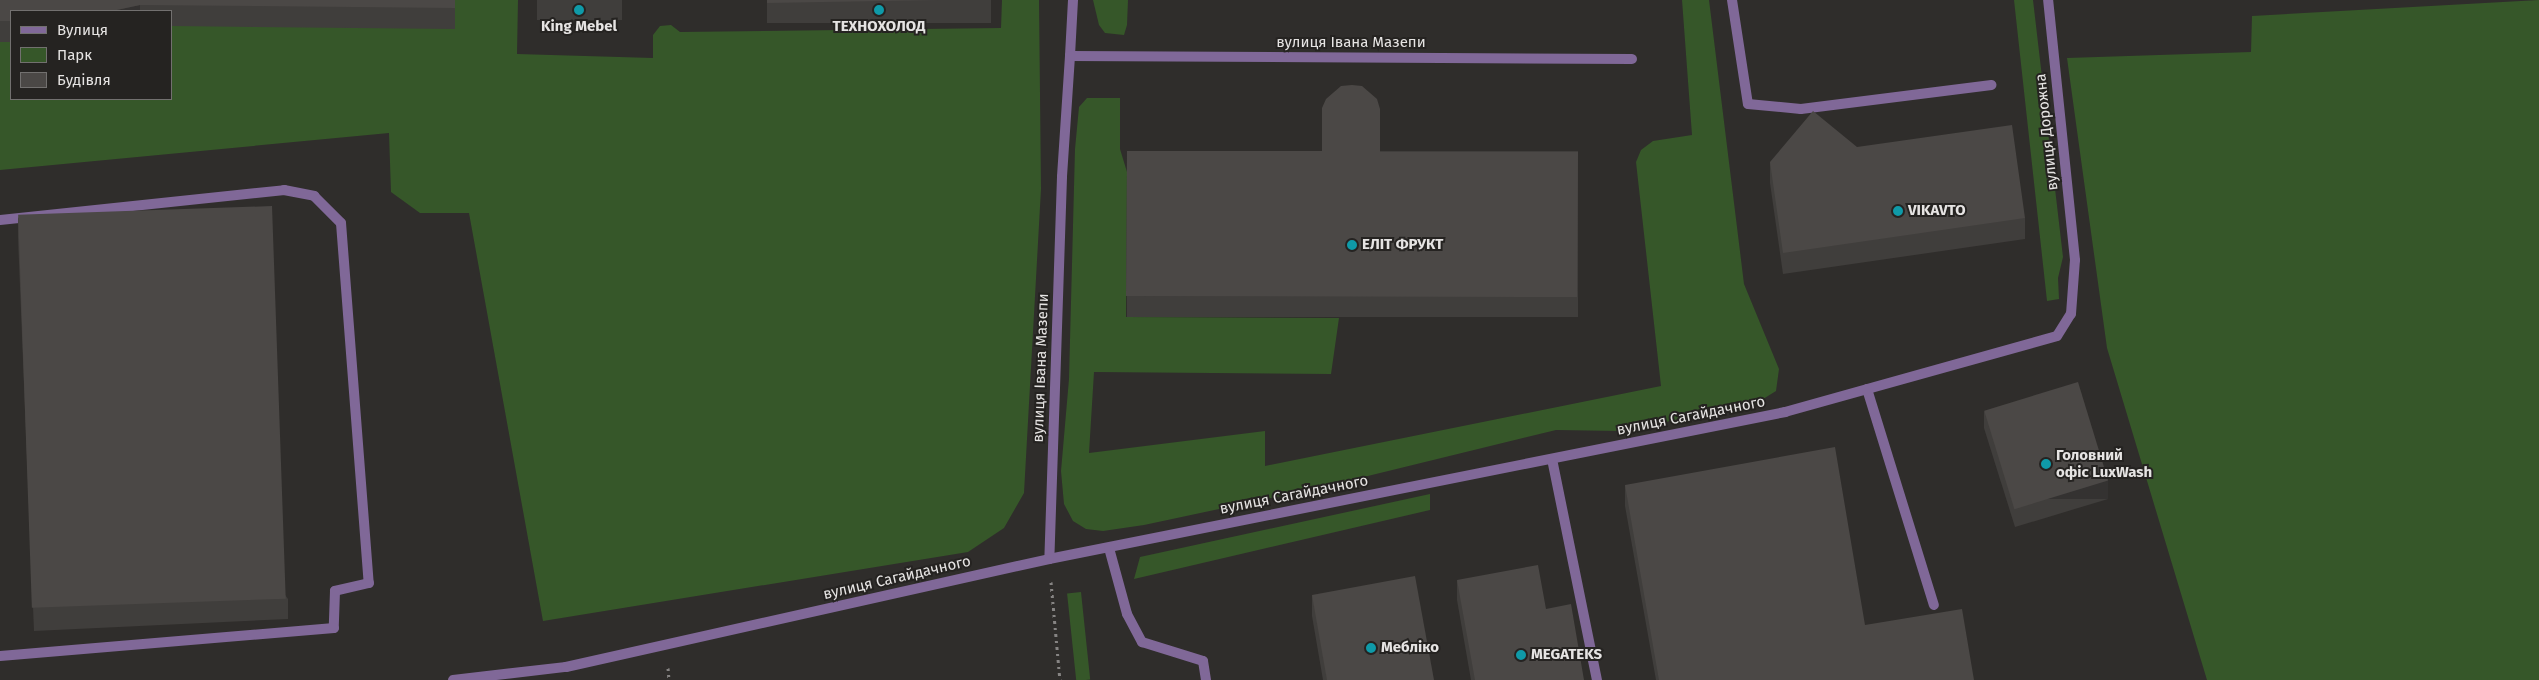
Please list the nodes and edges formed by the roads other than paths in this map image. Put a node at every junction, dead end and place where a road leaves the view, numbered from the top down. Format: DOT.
graph roads {
  1 [pos="1073,0"];
  2 [pos="1732,0"];
  3 [pos="2048,0"];
  4 [pos="1070,56"];
  5 [pos="1632,59"];
  6 [pos="1991,85"];
  7 [pos="0,220"];
  8 [pos="2075,260"];
  9 [pos="1867,389"];
  10 [pos="1552,459"];
  11 [pos="1109,548"];
  12 [pos="1049,559"];
  13 [pos="1934,605"];
  14 [pos="0,656"];
  15 [pos="453,680"];
  16 [pos="1206,680"];
  17 [pos="1597,680"];
  1 -- 4 [label="street, вулиця Івана Мазепи"];
  2 -- 6 [label="street"];
  3 -- 8 [label="street, вулиця Дорожна"];
  4 -- 5 [label="street, вулиця Івана Мазепи"];
  4 -- 12 [label="street, вулиця Івана Мазепи"];
  7 -- 14 [label="street"];
  8 -- 9 [label="street, вулиця Сагайдачного"];
  9 -- 10 [label="street, вулиця Сагайдачного"];
  9 -- 13 [label="street"];
  10 -- 11 [label="street, вулиця Сагайдачного"];
  10 -- 17 [label="street"];
  11 -- 12 [label="street, вулиця Сагайдачного"];
  11 -- 16 [label="street"];
  12 -- 15 [label="street, вулиця Сагайдачного"];
}
